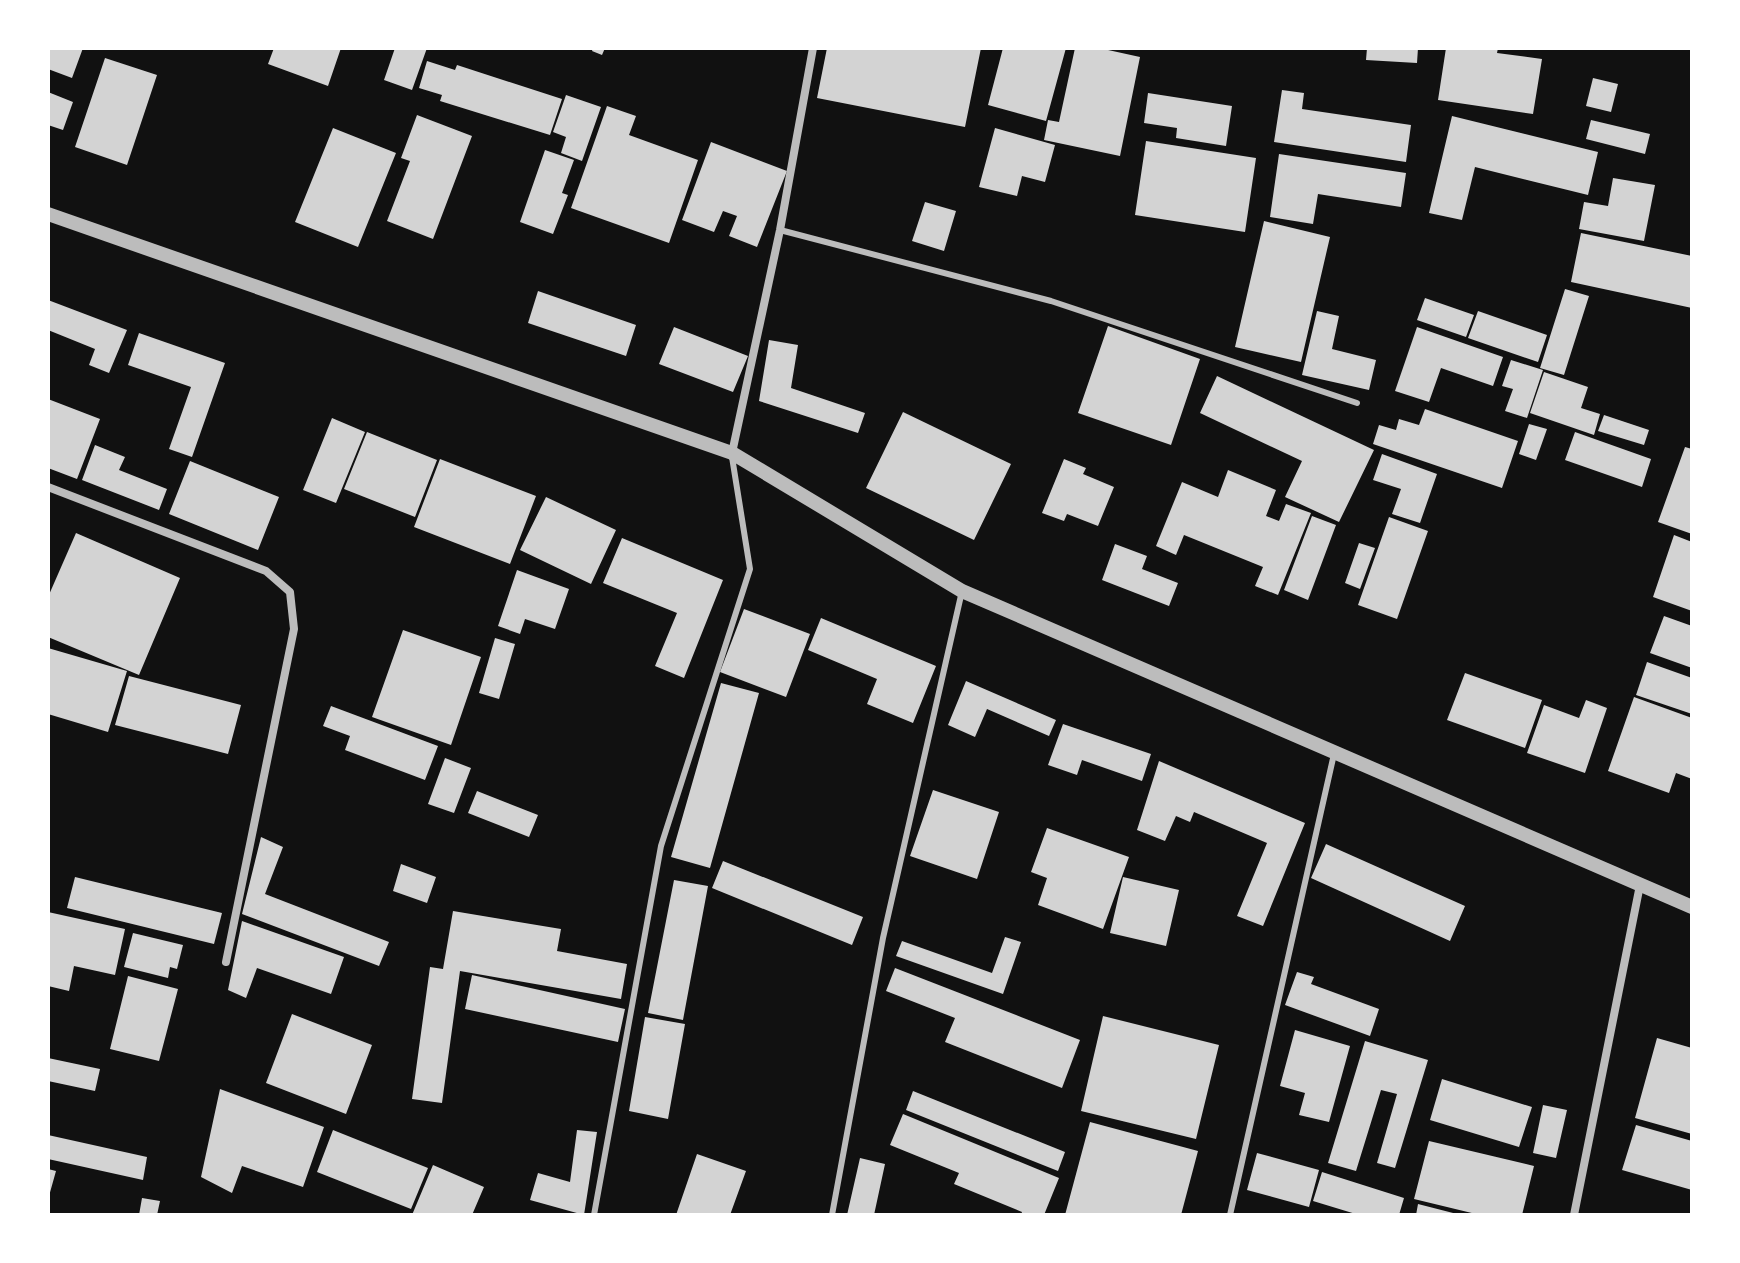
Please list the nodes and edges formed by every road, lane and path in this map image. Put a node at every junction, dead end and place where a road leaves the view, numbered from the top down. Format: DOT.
graph roads {
  1 [pos="813,48"];
  2 [pos="48,214"];
  3 [pos="780,230"];
  4 [pos="1357,403"];
  5 [pos="732,453"];
  6 [pos="48,487"];
  7 [pos="962,591"];
  8 [pos="1335,751"];
  9 [pos="1640,885"];
  10 [pos="1692,907"];
  11 [pos="226,962"];
  12 [pos="594,1215"];
  13 [pos="832,1215"];
  14 [pos="1230,1215"];
  15 [pos="1574,1215"];
  1 -- 3 [label="street"];
  2 -- 5 [label="street"];
  3 -- 4 [label="lane"];
  3 -- 5 [label="street"];
  5 -- 7 [label="street"];
  5 -- 12 [label="lane"];
  6 -- 11 [label="street"];
  7 -- 8 [label="street"];
  7 -- 13 [label="lane"];
  8 -- 9 [label="street"];
  8 -- 14 [label="lane"];
  9 -- 10 [label="street"];
  9 -- 15 [label="street"];
}
